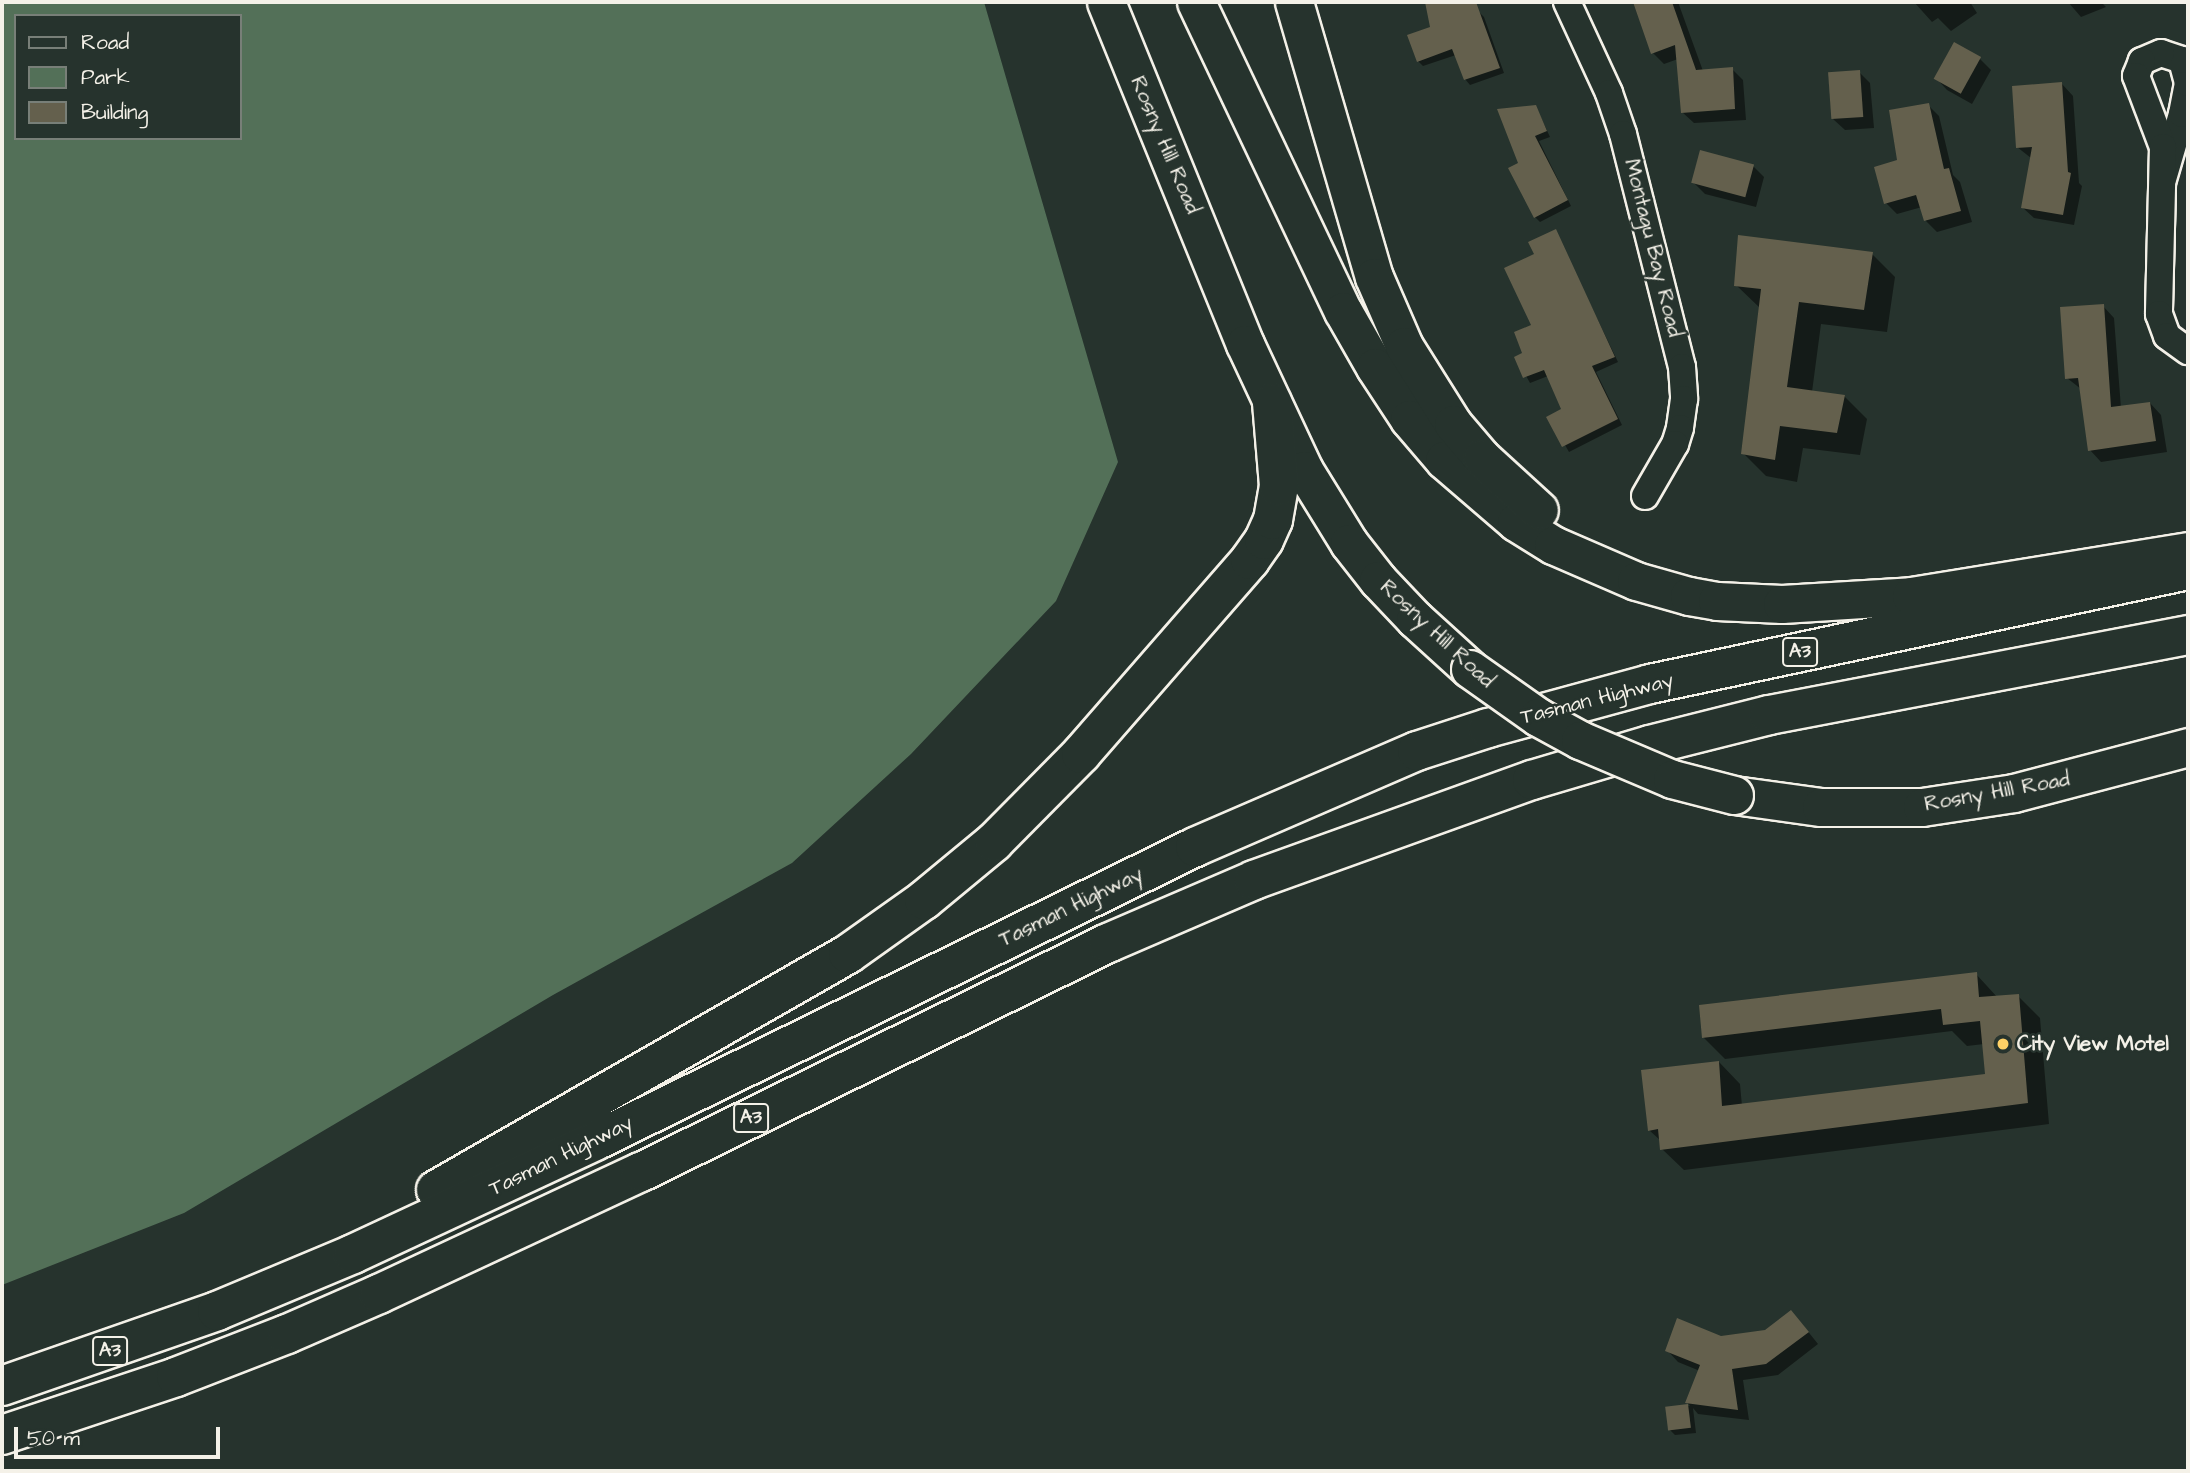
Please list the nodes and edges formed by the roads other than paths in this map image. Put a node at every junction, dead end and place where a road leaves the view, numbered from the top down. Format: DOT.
graph roads {
  1 [pos="1106,2"];
  2 [pos="1196,2"];
  3 [pos="1294,2"];
  4 [pos="1567,2"];
  5 [pos="2162,179"];
  6 [pos="2188,351"];
  7 [pos="1272,403"];
  8 [pos="1646,496"];
  9 [pos="2188,551"];
  10 [pos="2188,570"];
  11 [pos="1782,604"];
  12 [pos="2188,635"];
  13 [pos="2188,747"];
  14 [pos="217,1311"];
  15 [pos="2,1386"];
  16 [pos="2,1434"];
  1 -- 7 [label="main road, Rosny Hill Road"];
  2 -- 11 [label="main road"];
  3 -- 11 [label="main road"];
  4 -- 8 [label="street, Montagu Bay Road"];
  5 -- 6 [label="street"];
  7 -- 13 [label="main road, Rosny Hill Road, bridge"];
  7 -- 14 [label="highway"];
  9 -- 11 [label="main road"];
  10 -- 14 [label="highway, Tasman Highway / A3"];
  12 -- 16 [label="highway, A3"];
  14 -- 15 [label="highway, Tasman Highway / A3"];
}
